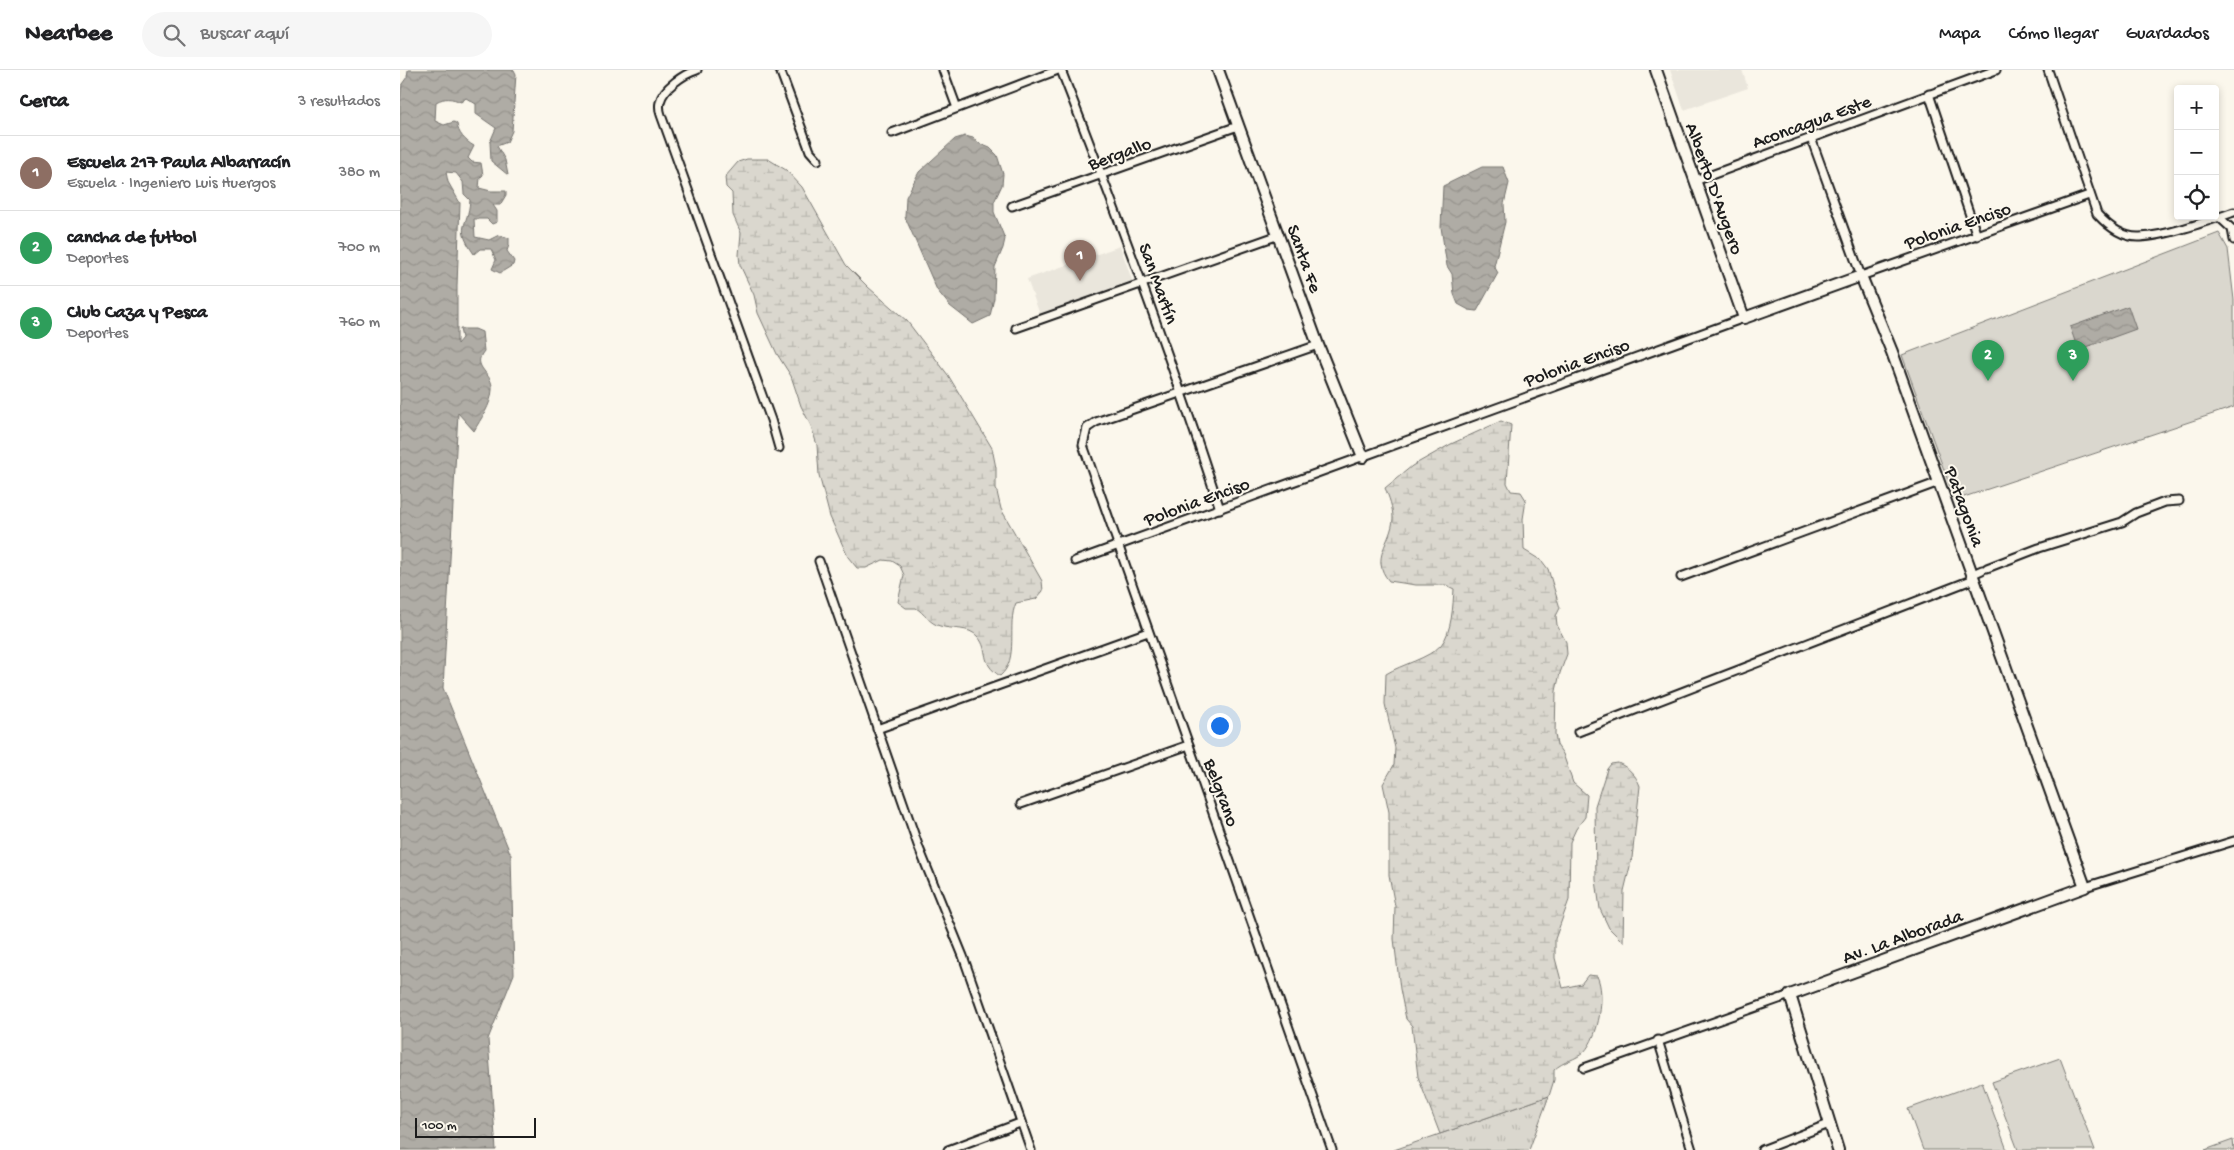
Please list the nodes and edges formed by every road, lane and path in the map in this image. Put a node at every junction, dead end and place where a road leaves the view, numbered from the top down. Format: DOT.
graph roads {
  1 [pos="697,70"];
  2 [pos="780,70"];
  3 [pos="943,70"];
  4 [pos="1060,70"];
  5 [pos="1218,70"];
  6 [pos="1656,70"];
  7 [pos="1996,70"];
  8 [pos="2048,70"];
  9 [pos="1929,94"];
  10 [pos="957,108"];
  11 [pos="1238,126"];
  12 [pos="892,133"];
  13 [pos="1811,138"];
  14 [pos="818,160"];
  15 [pos="1103,175"];
  16 [pos="1695,181"];
  17 [pos="2089,195"];
  18 [pos="1012,206"];
  19 [pos="2234,212"];
  20 [pos="2219,217"];
  21 [pos="2207,220"];
  22 [pos="1279,235"];
  23 [pos="1977,236"];
  24 [pos="2234,240"];
  25 [pos="1861,276"];
  26 [pos="1144,285"];
  27 [pos="1744,318"];
  28 [pos="1016,328"];
  29 [pos="1318,345"];
  30 [pos="1182,392"];
  31 [pos="779,448"];
  32 [pos="1363,457"];
  33 [pos="1939,482"];
  34 [pos="2179,501"];
  35 [pos="1220,509"];
  36 [pos="1118,546"];
  37 [pos="819,561"];
  38 [pos="1075,561"];
  39 [pos="1979,573"];
  40 [pos="1681,577"];
  41 [pos="1148,632"];
  42 [pos="877,729"];
  43 [pos="1578,732"];
  44 [pos="1189,744"];
  45 [pos="1021,804"];
  46 [pos="2234,841"];
  47 [pos="2085,887"];
  48 [pos="1790,995"];
  49 [pos="1658,1040"];
  50 [pos="1584,1068"];
  51 [pos="1020,1122"];
  52 [pos="1829,1124"];
  53 [pos="948,1150"];
  54 [pos="1031,1150"];
  55 [pos="1332,1150"];
  56 [pos="1692,1150"];
  57 [pos="1762,1150"];
  58 [pos="1838,1150"];
  1 -- 31 [label="street"];
  2 -- 14 [label="street"];
  3 -- 10 [label="street"];
  4 -- 10 [label="street"];
  4 -- 15 [label="street, San Martín"];
  5 -- 11 [label="main road, Santa Fe"];
  6 -- 16 [label="main road, Alberto D'Augero"];
  7 -- 9 [label="street, Aconcagua Este"];
  8 -- 17 [label="street"];
  9 -- 13 [label="street, Aconcagua Este"];
  9 -- 23 [label="street"];
  10 -- 12 [label="street"];
  11 -- 15 [label="street, Bergallo"];
  11 -- 22 [label="main road, Santa Fe"];
  13 -- 16 [label="street, Aconcagua Este"];
  13 -- 25 [label="street, Patagonia"];
  15 -- 18 [label="street, Bergallo"];
  15 -- 26 [label="street, San Martín"];
  16 -- 27 [label="main road, Alberto D'Augero"];
  17 -- 21 [label="street"];
  17 -- 23 [label="street, Polonia Enciso"];
  19 -- 20 [label="street"];
  20 -- 24 [label="street"];
  22 -- 26 [label="street"];
  22 -- 29 [label="main road, Santa Fe"];
  23 -- 25 [label="street, Polonia Enciso"];
  25 -- 27 [label="main road, Polonia Enciso"];
  25 -- 33 [label="main road, Patagonia"];
  26 -- 28 [label="street"];
  26 -- 30 [label="street, San Martín"];
  27 -- 32 [label="street, Polonia Enciso"];
  29 -- 30 [label="street"];
  29 -- 32 [label="main road, Santa Fe"];
  30 -- 35 [label="street, San Martín"];
  30 -- 36 [label="street, Belgrano"];
  32 -- 35 [label="street, Polonia Enciso"];
  33 -- 39 [label="main road, Patagonia"];
  33 -- 40 [label="street"];
  34 -- 39 [label="street"];
  35 -- 36 [label="street, Polonia Enciso"];
  36 -- 38 [label="street, Polonia Enciso"];
  36 -- 41 [label="street, Belgrano"];
  37 -- 42 [label="street"];
  39 -- 43 [label="street"];
  39 -- 47 [label="main road, Patagonia"];
  41 -- 42 [label="street"];
  41 -- 44 [label="street, Belgrano"];
  42 -- 51 [label="street"];
  44 -- 45 [label="street"];
  44 -- 55 [label="street, Belgrano"];
  46 -- 47 [label="street, Av. La Alborada"];
  47 -- 48 [label="main road, Av. La Alborada"];
  48 -- 49 [label="street, Av. La Alborada"];
  48 -- 52 [label="main road"];
  49 -- 50 [label="street, Av. La Alborada"];
  49 -- 56 [label="street"];
  51 -- 53 [label="street"];
  51 -- 54 [label="street"];
  52 -- 57 [label="street"];
  52 -- 58 [label="main road"];
}
